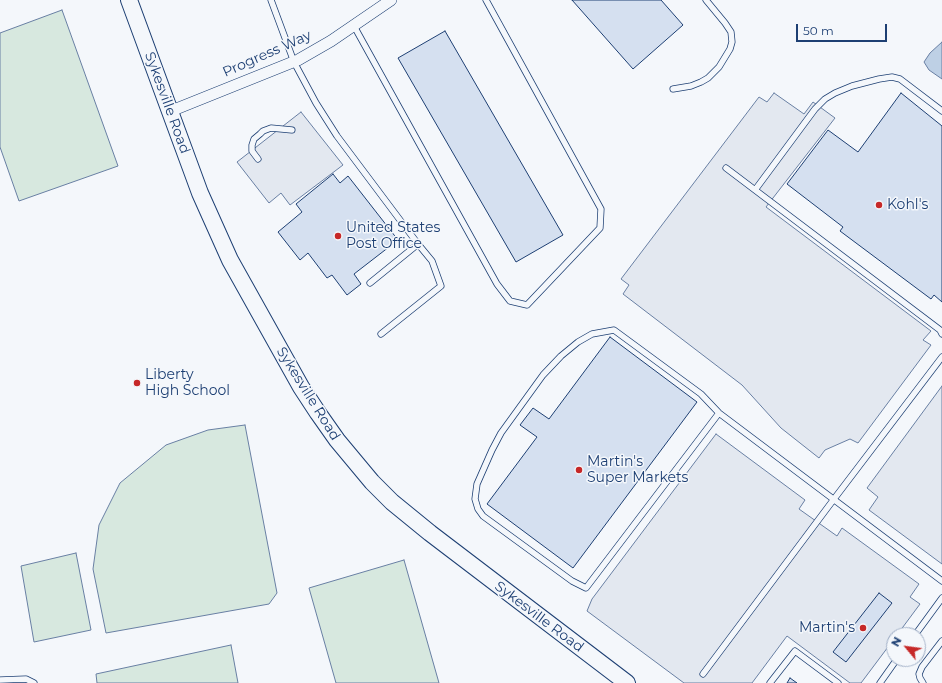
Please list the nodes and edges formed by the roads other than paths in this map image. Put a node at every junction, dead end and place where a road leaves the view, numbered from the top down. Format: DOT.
graph roads {
  1 [pos="129,0"];
  2 [pos="271,0"];
  3 [pos="391,0"];
  4 [pos="486,0"];
  5 [pos="706,0"];
  6 [pos="354,26"];
  7 [pos="294,62"];
  8 [pos="673,89"];
  9 [pos="171,111"];
  10 [pos="942,111"];
  11 [pos="292,130"];
  12 [pos="258,159"];
  13 [pos="726,168"];
  14 [pos="755,190"];
  15 [pos="418,244"];
  16 [pos="370,283"];
  17 [pos="380,334"];
  18 [pos="942,334"];
  19 [pos="942,357"];
  20 [pos="719,413"];
  21 [pos="834,500"];
  22 [pos="942,581"];
  23 [pos="942,598"];
  24 [pos="921,627"];
  25 [pos="942,641"];
  26 [pos="891,667"];
  27 [pos="703,674"];
  28 [pos="0,680"];
  29 [pos="34,683"];
  30 [pos="627,683"];
  31 [pos="770,683"];
  32 [pos="838,683"];
  33 [pos="880,683"];
  34 [pos="923,683"];
  1 -- 9 [label="main road, Sykesville Road"];
  2 -- 7 [label="lane"];
  3 -- 6 [label="street, Progress Way"];
  4 -- 6 [label="lane"];
  5 -- 8 [label="lane"];
  6 -- 7 [label="street, Progress Way"];
  7 -- 9 [label="street, Progress Way"];
  7 -- 15 [label="lane"];
  9 -- 30 [label="main road, Sykesville Road"];
  10 -- 14 [label="lane"];
  11 -- 12 [label="lane"];
  13 -- 14 [label="lane"];
  14 -- 18 [label="lane"];
  15 -- 16 [label="lane"];
  15 -- 17 [label="lane"];
  19 -- 21 [label="lane"];
  20 -- 20 [label="lane"];
  20 -- 21 [label="lane"];
  21 -- 22 [label="lane"];
  21 -- 27 [label="lane"];
  23 -- 24 [label="lane"];
  25 -- 34 [label="lane"];
  26 -- 33 [label="lane"];
  28 -- 29 [label="lane"];
  31 -- 32 [label="lane"];
}
